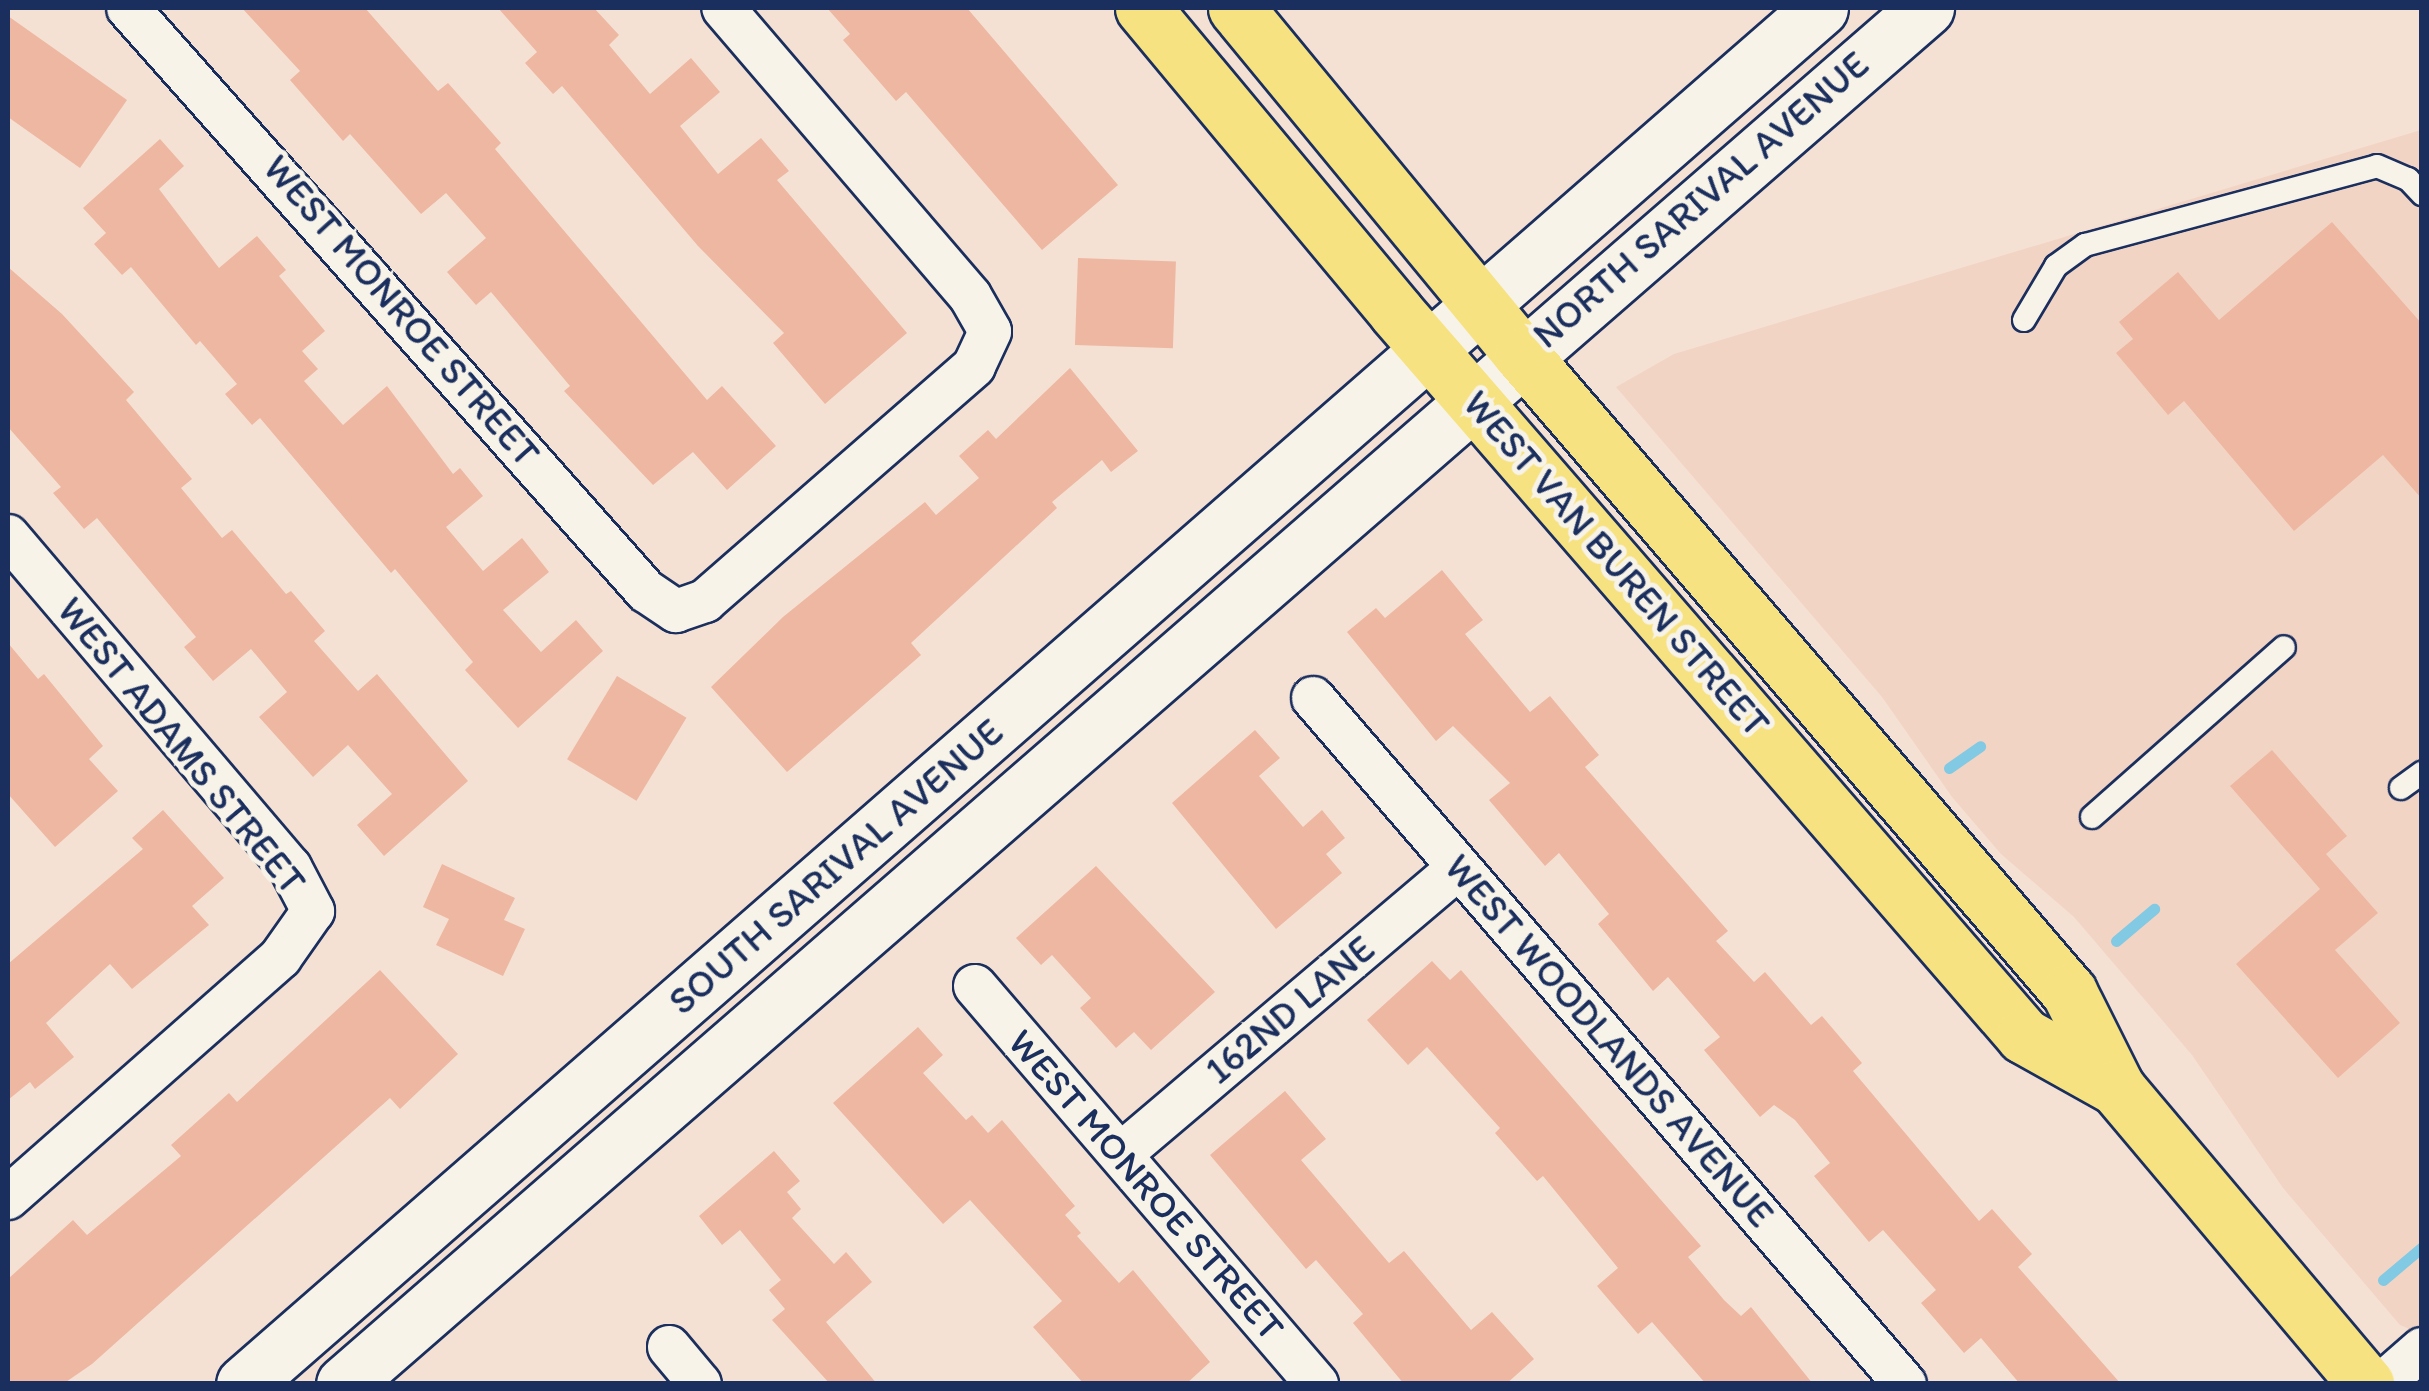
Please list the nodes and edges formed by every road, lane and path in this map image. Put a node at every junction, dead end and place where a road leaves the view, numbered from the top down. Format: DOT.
graph roads {
  1 [pos="128,8"];
  2 [pos="723,8"];
  3 [pos="1143,8"];
  4 [pos="1236,8"];
  5 [pos="1820,8"];
  6 [pos="1926,8"];
  7 [pos="2422,194"];
  8 [pos="1479,304"];
  9 [pos="2024,320"];
  10 [pos="1428,349"];
  11 [pos="1522,354"];
  12 [pos="1472,398"];
  13 [pos="8,536"];
  14 [pos="2284,647"];
  15 [pos="1313,698"];
  16 [pos="2422,773"];
  17 [pos="2401,788"];
  18 [pos="2092,817"];
  19 [pos="1458,867"];
  20 [pos="975,986"];
  21 [pos="2117,1088"];
  22 [pos="1120,1154"];
  23 [pos="8,1198"];
  24 [pos="668,1347"];
  25 [pos="2422,1350"];
  26 [pos="244,1384"];
  27 [pos="344,1384"];
  28 [pos="700,1384"];
  29 [pos="1317,1384"];
  30 [pos="1906,1384"];
  31 [pos="2366,1384"];
  32 [pos="2382,1384"];
  1 -- 2 [label="street, WEST MONROE STREET"];
  3 -- 10 [label="main road, WEST VAN BUREN STREET"];
  4 -- 8 [label="main road, WEST VAN BUREN STREET"];
  5 -- 8 [label="main road, NORTH SARIVAL AVENUE"];
  6 -- 11 [label="main road, NORTH SARIVAL AVENUE"];
  7 -- 9 [label="lane"];
  8 -- 10 [label="main road, NORTH SARIVAL AVENUE"];
  8 -- 11 [label="main road, WEST VAN BUREN STREET"];
  10 -- 12 [label="main road, WEST VAN BUREN STREET"];
  10 -- 26 [label="main road, SOUTH SARIVAL AVENUE"];
  11 -- 12 [label="main road, SOUTH SARIVAL AVENUE"];
  11 -- 21 [label="main road, WEST VAN BUREN STREET"];
  12 -- 21 [label="main road, WEST VAN BUREN STREET"];
  12 -- 27 [label="main road, SOUTH SARIVAL AVENUE"];
  13 -- 23 [label="street, WEST ADAMS STREET"];
  14 -- 18 [label="lane"];
  15 -- 19 [label="street, WEST WOODLANDS AVENUE"];
  16 -- 17 [label="lane"];
  19 -- 22 [label="street, 162ND LANE"];
  19 -- 30 [label="street, WEST WOODLANDS AVENUE"];
  20 -- 22 [label="street, WEST MONROE STREET"];
  21 -- 31 [label="main road, WEST VAN BUREN STREET"];
  22 -- 29 [label="street, WEST MONROE STREET"];
  24 -- 28 [label="street"];
  25 -- 32 [label="street"];
}
